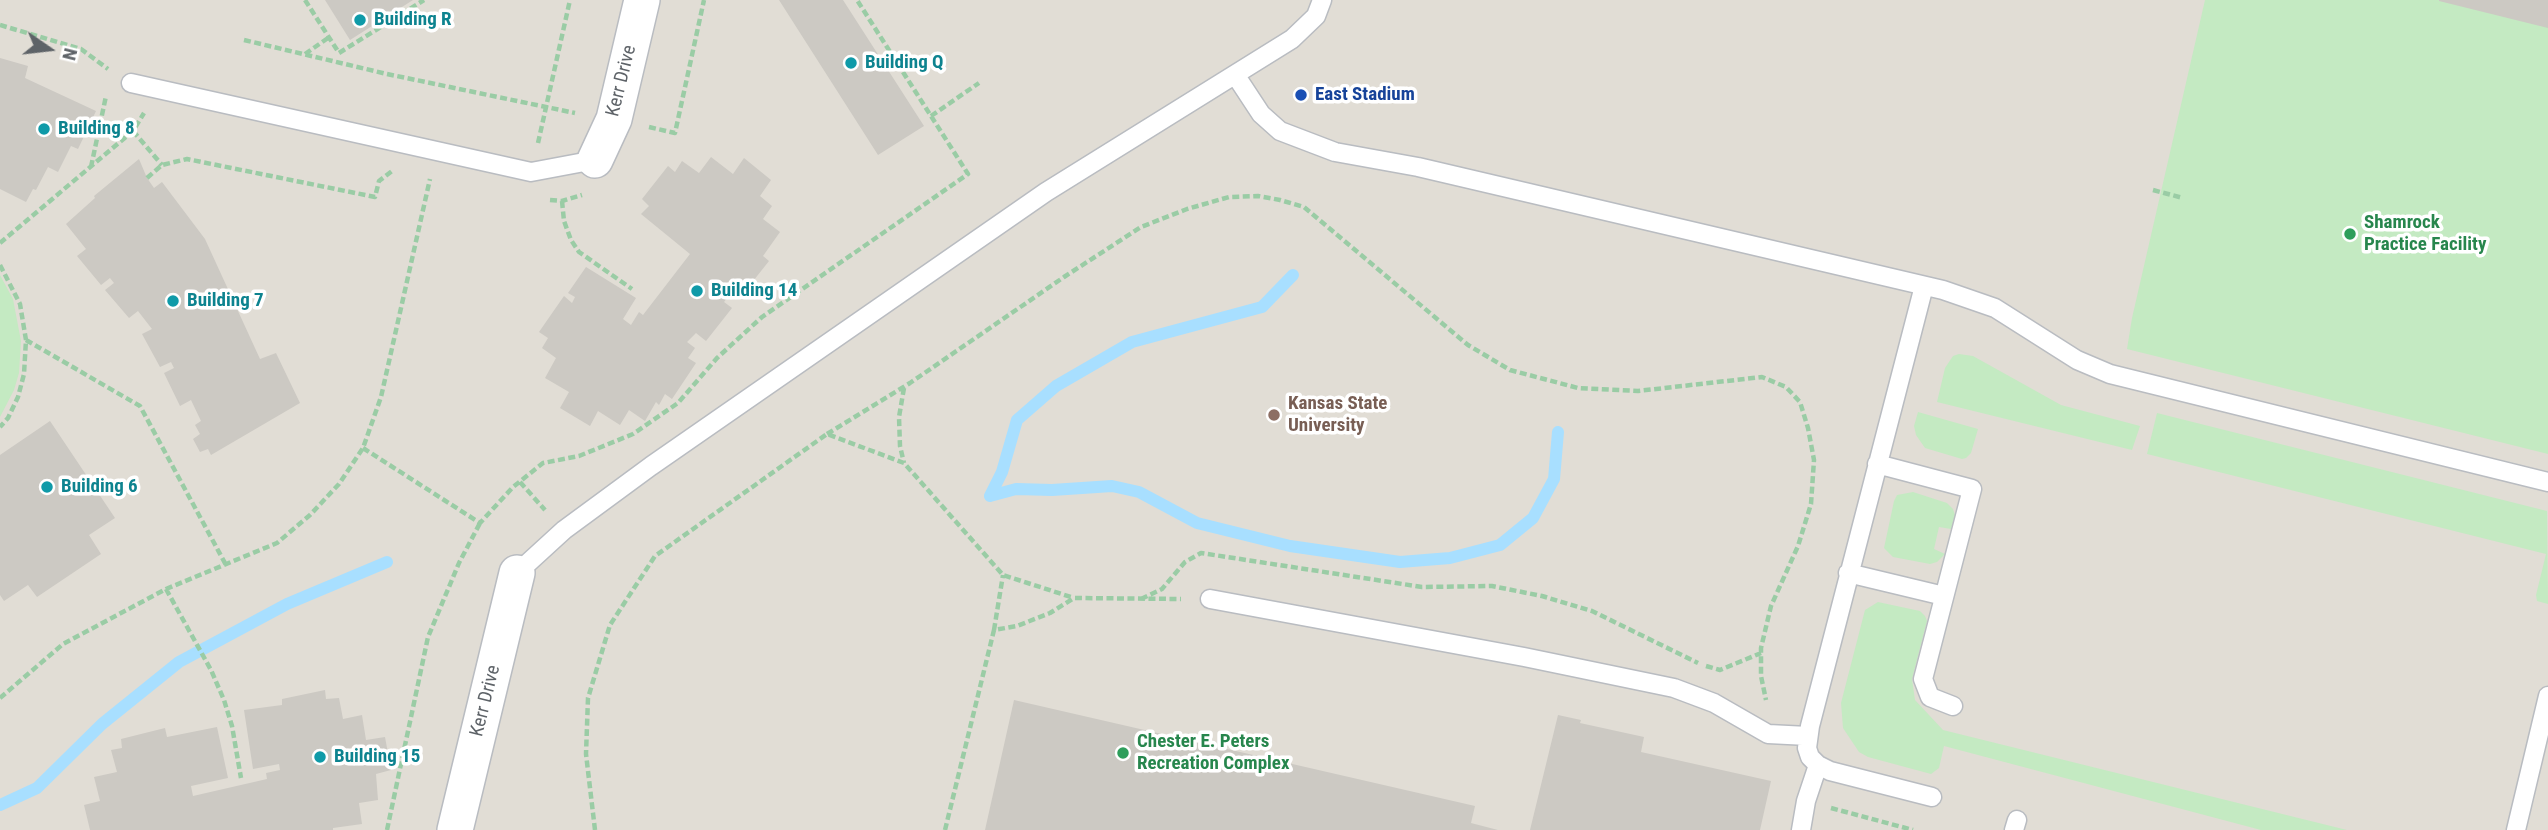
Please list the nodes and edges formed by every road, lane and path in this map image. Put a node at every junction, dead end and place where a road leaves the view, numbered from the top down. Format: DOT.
graph roads {
  1 [pos="305,0"];
  2 [pos="425,0"];
  3 [pos="570,0"];
  4 [pos="642,0"];
  5 [pos="857,0"];
  6 [pos="1322,0"];
  7 [pos="0,25"];
  8 [pos="328,38"];
  9 [pos="244,40"];
  10 [pos="304,54"];
  11 [pos="112,72"];
  12 [pos="1237,76"];
  13 [pos="131,83"];
  14 [pos="979,83"];
  15 [pos="159,89"];
  16 [pos="546,108"];
  17 [pos="931,116"];
  18 [pos="614,119"];
  19 [pos="648,127"];
  20 [pos="134,131"];
  21 [pos="595,160"];
  22 [pos="162,165"];
  23 [pos="90,168"];
  24 [pos="395,169"];
  25 [pos="531,172"];
  26 [pos="422,175"];
  27 [pos="147,178"];
  28 [pos="430,179"];
  29 [pos="437,179"];
  30 [pos="2153,190"];
  31 [pos="2183,198"];
  32 [pos="562,201"];
  33 [pos="0,243"];
  34 [pos="0,265"];
  35 [pos="1924,286"];
  36 [pos="632,289"];
  37 [pos="26,340"];
  38 [pos="904,387"];
  39 [pos="0,427"];
  40 [pos="828,434"];
  41 [pos="363,448"];
  42 [pos="904,463"];
  43 [pos="1877,464"];
  44 [pos="520,482"];
  45 [pos="2548,482"];
  46 [pos="480,523"];
  47 [pos="564,530"];
  48 [pos="226,565"];
  49 [pos="517,573"];
  50 [pos="1848,573"];
  51 [pos="1003,575"];
  52 [pos="166,589"];
  53 [pos="1944,596"];
  54 [pos="1074,598"];
  55 [pos="1141,598"];
  56 [pos="1210,599"];
  57 [pos="993,630"];
  58 [pos="1761,653"];
  59 [pos="2548,696"];
  60 [pos="0,698"];
  61 [pos="1766,702"];
  62 [pos="1953,706"];
  63 [pos="1808,736"];
  64 [pos="1818,765"];
  65 [pos="241,778"];
  66 [pos="1932,797"];
  67 [pos="1827,807"];
  68 [pos="387,830"];
  69 [pos="455,830"];
  70 [pos="595,830"];
  71 [pos="945,830"];
  72 [pos="1801,830"];
  73 [pos="1913,830"];
  74 [pos="2516,830"];
  1 -- 8 [label="path"];
  2 -- 8 [label="path"];
  3 -- 16 [label="path"];
  4 -- 18 [label="street, Kerr Drive"];
  5 -- 17 [label="path"];
  6 -- 12 [label="lane"];
  7 -- 11 [label="path"];
  8 -- 10 [label="path"];
  9 -- 10 [label="path"];
  10 -- 16 [label="path"];
  11 -- 13 [label="path"];
  11 -- 23 [label="path"];
  12 -- 35 [label="lane"];
  12 -- 47 [label="lane"];
  13 -- 15 [label="lane"];
  14 -- 17 [label="path"];
  15 -- 20 [label="path"];
  15 -- 25 [label="lane"];
  16 -- 18 [label="path"];
  16 -- 25 [label="path"];
  17 -- 44 [label="path"];
  18 -- 19 [label="path"];
  18 -- 21 [label="street, Kerr Drive"];
  20 -- 22 [label="path"];
  20 -- 23 [label="path"];
  21 -- 25 [label="lane"];
  22 -- 24 [label="path"];
  22 -- 27 [label="path"];
  23 -- 33 [label="path"];
  26 -- 28 [label="path"];
  28 -- 29 [label="path"];
  28 -- 41 [label="path"];
  30 -- 31 [label="path"];
  32 -- 36 [label="path"];
  34 -- 37 [label="path"];
  35 -- 43 [label="lane"];
  35 -- 45 [label="lane"];
  37 -- 39 [label="path"];
  37 -- 48 [label="path"];
  38 -- 40 [label="path"];
  38 -- 42 [label="path"];
  38 -- 58 [label="path"];
  40 -- 42 [label="path"];
  40 -- 70 [label="path"];
  41 -- 46 [label="path"];
  41 -- 48 [label="path"];
  42 -- 51 [label="path"];
  43 -- 50 [label="lane"];
  43 -- 53 [label="lane"];
  44 -- 46 [label="path"];
  44 -- 47 [label="path"];
  46 -- 68 [label="path"];
  47 -- 49 [label="lane"];
  48 -- 52 [label="path"];
  49 -- 69 [label="street, Kerr Drive"];
  50 -- 53 [label="lane"];
  50 -- 63 [label="lane"];
  51 -- 54 [label="path"];
  51 -- 57 [label="path"];
  52 -- 60 [label="path"];
  52 -- 65 [label="path"];
  53 -- 62 [label="lane"];
  54 -- 55 [label="path"];
  54 -- 57 [label="path"];
  55 -- 56 [label="path"];
  55 -- 58 [label="path"];
  56 -- 63 [label="lane"];
  57 -- 71 [label="path"];
  58 -- 61 [label="path"];
  59 -- 74 [label="lane"];
  63 -- 64 [label="lane"];
  64 -- 66 [label="lane"];
  64 -- 72 [label="lane"];
  67 -- 73 [label="path"];
}
